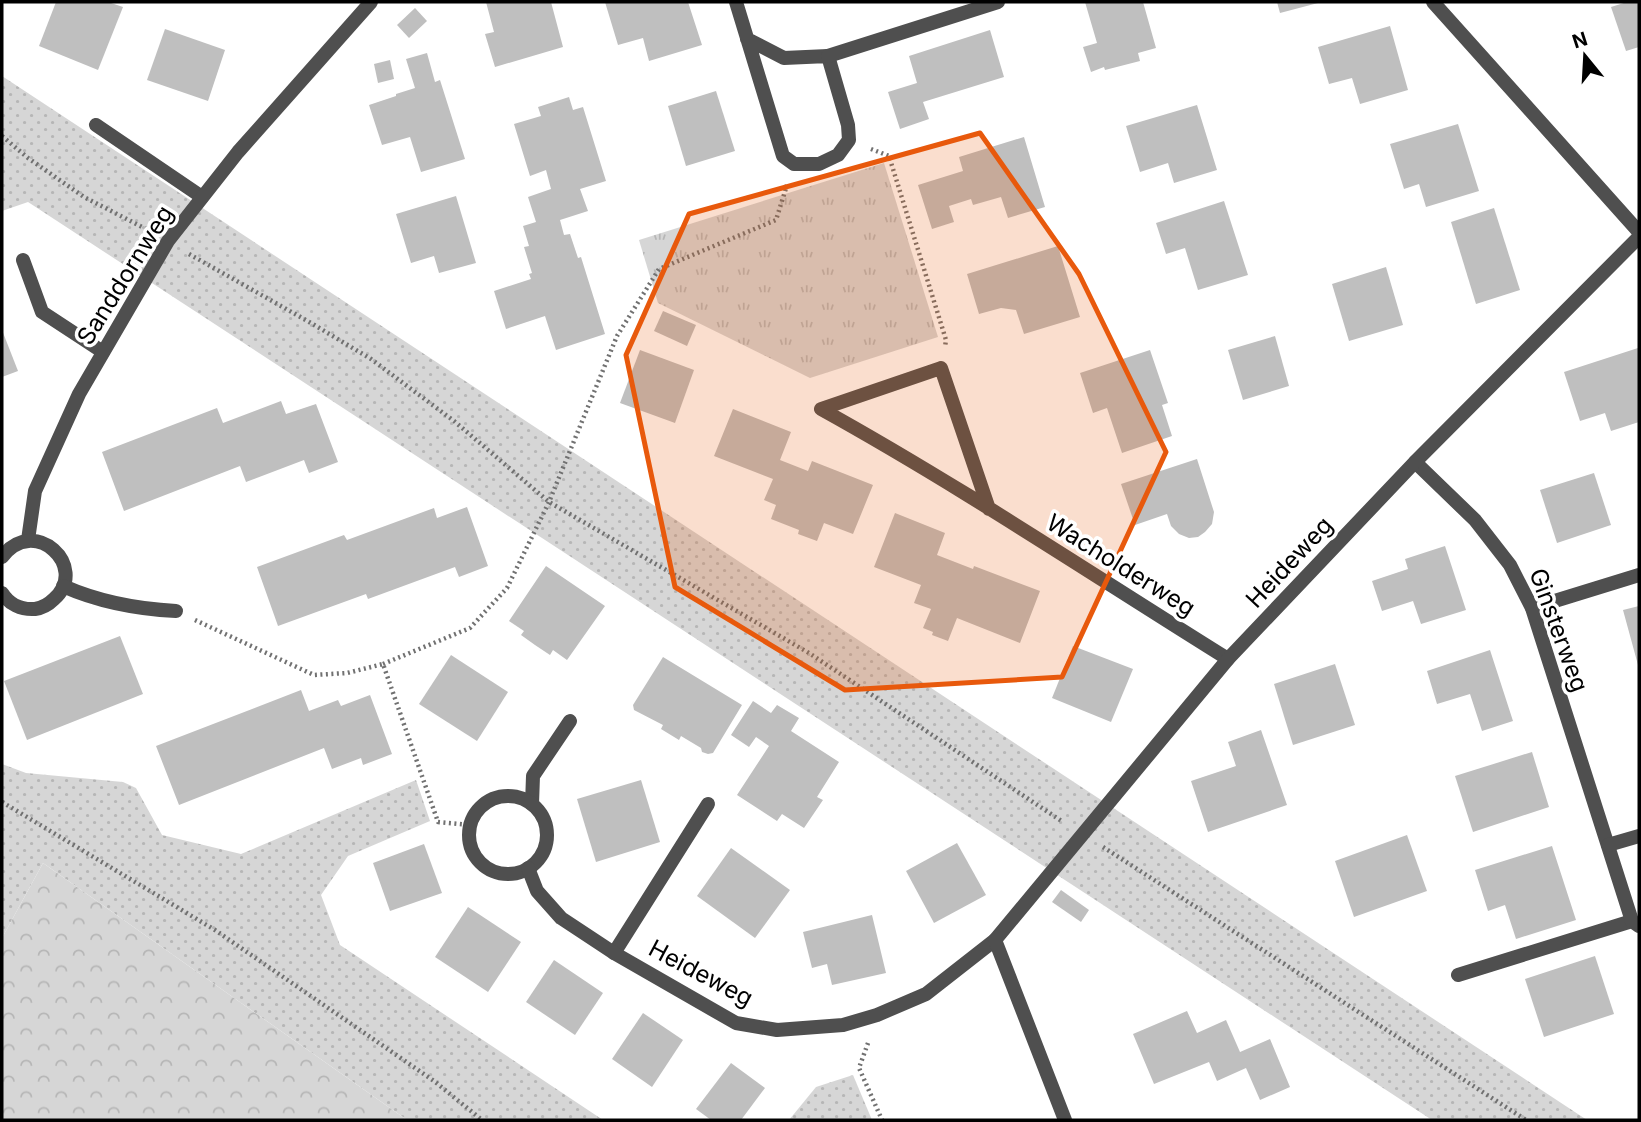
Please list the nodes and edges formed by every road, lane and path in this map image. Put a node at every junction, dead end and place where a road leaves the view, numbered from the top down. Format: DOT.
graph roads {
  1 [pos="371,2"];
  2 [pos="736,2"];
  3 [pos="998,2"];
  4 [pos="1433,2"];
  5 [pos="747,39"];
  6 [pos="828,56"];
  7 [pos="96,125"];
  8 [pos="2,136"];
  9 [pos="849,139"];
  10 [pos="794,164"];
  11 [pos="202,197"];
  12 [pos="1639,234"];
  13 [pos="168,241"];
  14 [pos="23,260"];
  15 [pos="103,352"];
  16 [pos="941,368"];
  17 [pos="1415,462"];
  18 [pos="549,502"];
  19 [pos="989,509"];
  20 [pos="28,540"];
  21 [pos="2,557"];
  22 [pos="1639,575"];
  23 [pos="63,586"];
  24 [pos="2,593"];
  25 [pos="1532,608"];
  26 [pos="176,611"];
  27 [pos="1228,659"];
  28 [pos="383,664"];
  29 [pos="569,721"];
  30 [pos="2,802"];
  31 [pos="532,804"];
  32 [pos="709,804"];
  33 [pos="470,825"];
  34 [pos="1082,834"];
  35 [pos="1639,836"];
  36 [pos="1608,845"];
  37 [pos="528,868"];
  38 [pos="1636,923"];
  39 [pos="995,940"];
  40 [pos="614,953"];
  41 [pos="1458,975"];
  42 [pos="877,1015"];
  43 [pos="482,1120"];
  44 [pos="882,1120"];
  45 [pos="1065,1120"];
  46 [pos="1526,1120"];
  1 -- 11 [label="street, Sanddornweg"];
  2 -- 5 [label="street"];
  3 -- 6 [label="street"];
  4 -- 12 [label="street"];
  5 -- 6 [label="street"];
  5 -- 10 [label="street"];
  6 -- 9 [label="street"];
  7 -- 11 [label="street"];
  8 -- 13 [label="path"];
  9 -- 10 [label="street"];
  9 -- 16 [label="path"];
  10 -- 18 [label="path"];
  11 -- 13 [label="street, Sanddornweg"];
  12 -- 17 [label="street, Heideweg"];
  13 -- 15 [label="street, Sanddornweg"];
  13 -- 18 [label="path"];
  14 -- 15 [label="street"];
  15 -- 20 [label="street, Sanddornweg"];
  16 -- 19 [label="street"];
  16 -- 19 [label="street, Wacholderweg"];
  17 -- 25 [label="street, Ginsterweg"];
  17 -- 27 [label="street, Heideweg"];
  18 -- 28 [label="path"];
  18 -- 34 [label="path"];
  19 -- 27 [label="street, Wacholderweg"];
  20 -- 21 [label="street"];
  20 -- 23 [label="street"];
  22 -- 25 [label="street"];
  23 -- 24 [label="street"];
  23 -- 26 [label="street"];
  25 -- 36 [label="street, Ginsterweg"];
  26 -- 28 [label="path"];
  27 -- 34 [label="street, Heideweg"];
  28 -- 33 [label="path"];
  29 -- 31 [label="street"];
  30 -- 43 [label="path"];
  31 -- 33 [label="street"];
  31 -- 37 [label="street"];
  32 -- 40 [label="street"];
  33 -- 37 [label="street"];
  34 -- 39 [label="street, Heideweg"];
  34 -- 46 [label="path"];
  35 -- 36 [label="street"];
  36 -- 38 [label="street, Ginsterweg"];
  37 -- 40 [label="street, Heideweg"];
  38 -- 41 [label="street"];
  39 -- 42 [label="street, Heideweg"];
  39 -- 45 [label="street"];
  40 -- 42 [label="street, Heideweg"];
  42 -- 44 [label="path"];
}
